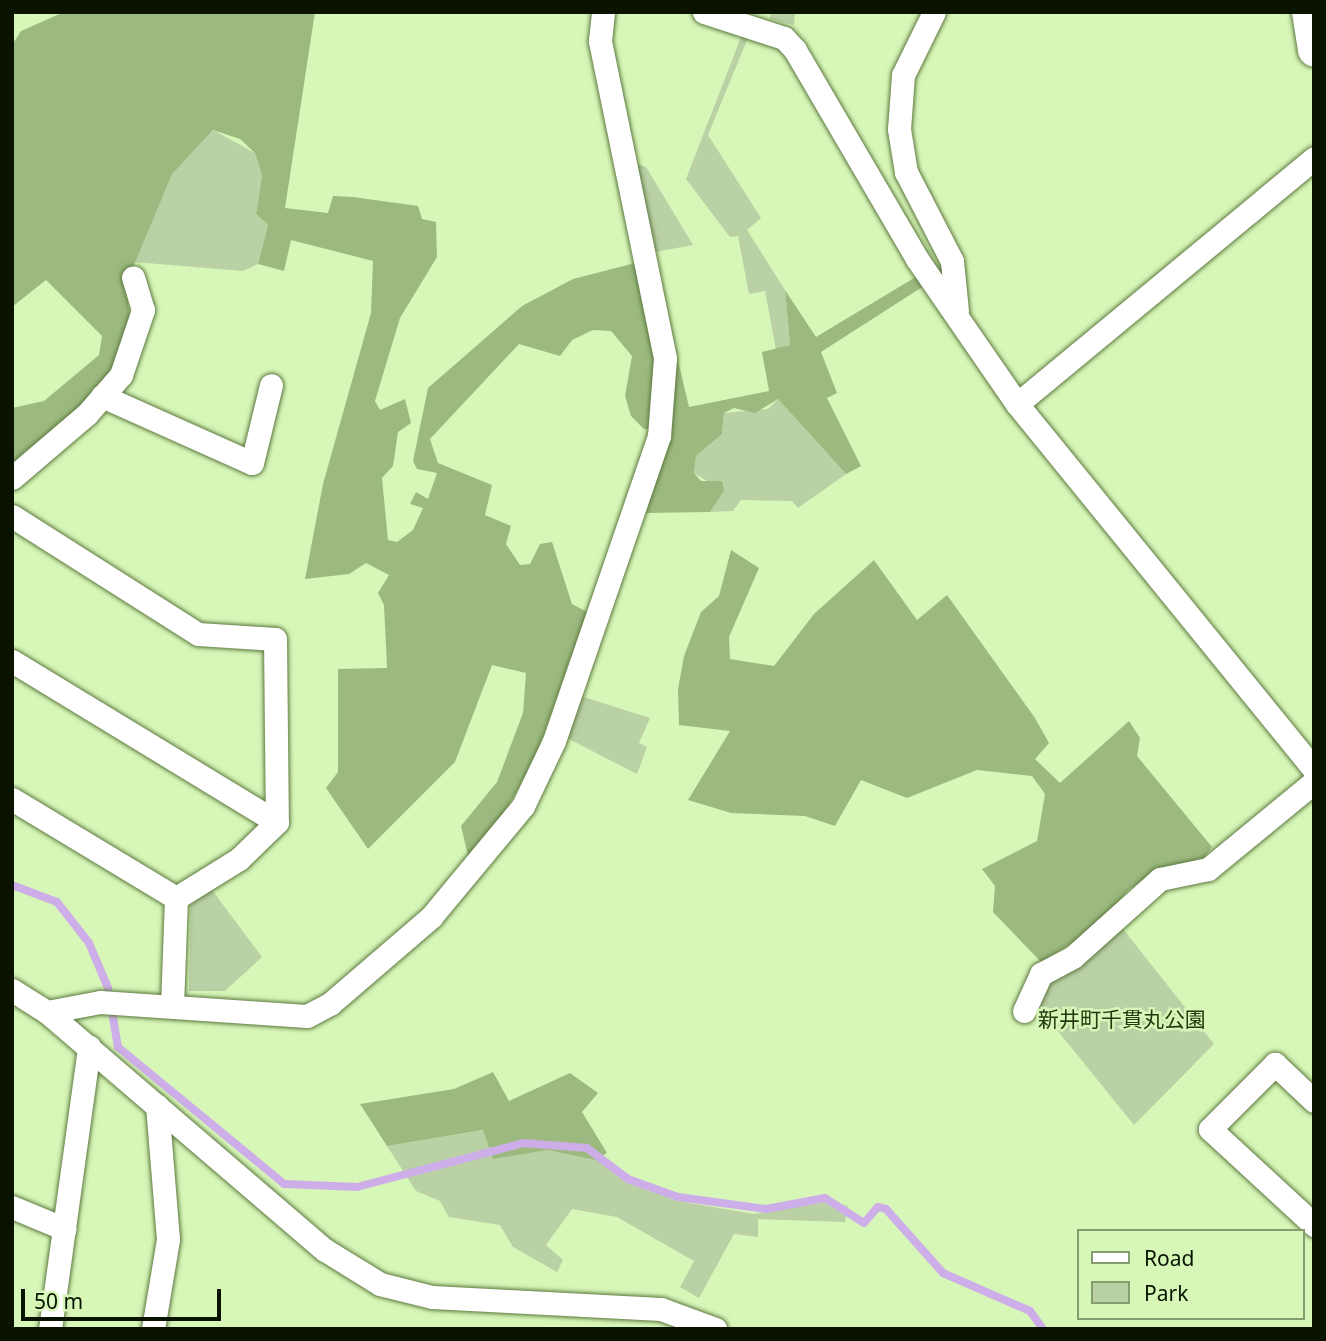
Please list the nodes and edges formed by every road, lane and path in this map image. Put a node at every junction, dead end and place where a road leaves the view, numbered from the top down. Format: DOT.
graph roads {
  1 [pos="603,12"];
  2 [pos="704,12"];
  3 [pos="934,12"];
  4 [pos="1308,12"];
  5 [pos="1314,51"];
  6 [pos="1314,158"];
  7 [pos="134,278"];
  8 [pos="958,314"];
  9 [pos="271,385"];
  10 [pos="102,396"];
  11 [pos="1017,404"];
  12 [pos="12,478"];
  13 [pos="12,516"];
  14 [pos="12,661"];
  15 [pos="1314,769"];
  16 [pos="1314,782"];
  17 [pos="12,799"];
  18 [pos="277,822"];
  19 [pos="176,898"];
  20 [pos="12,990"];
  21 [pos="173,1005"];
  22 [pos="1024,1011"];
  23 [pos="47,1012"];
  24 [pos="89,1047"];
  25 [pos="1314,1101"];
  26 [pos="157,1105"];
  27 [pos="12,1207"];
  28 [pos="1314,1225"];
  29 [pos="65,1229"];
  30 [pos="50,1329"];
  31 [pos="153,1329"];
  32 [pos="715,1329"];
  1 -- 21 [label="street"];
  2 -- 8 [label="street"];
  3 -- 8 [label="street"];
  4 -- 5 [label="street"];
  6 -- 11 [label="street"];
  7 -- 10 [label="street"];
  8 -- 11 [label="street"];
  9 -- 10 [label="street"];
  10 -- 12 [label="street"];
  11 -- 15 [label="street"];
  13 -- 18 [label="street"];
  14 -- 18 [label="street"];
  16 -- 22 [label="street"];
  17 -- 19 [label="street"];
  18 -- 19 [label="street"];
  19 -- 21 [label="street"];
  20 -- 23 [label="street"];
  21 -- 23 [label="street"];
  23 -- 24 [label="street"];
  24 -- 26 [label="street"];
  24 -- 29 [label="street"];
  25 -- 28 [label="street"];
  26 -- 31 [label="street"];
  26 -- 32 [label="street"];
  27 -- 29 [label="street"];
  29 -- 30 [label="street"];
}
